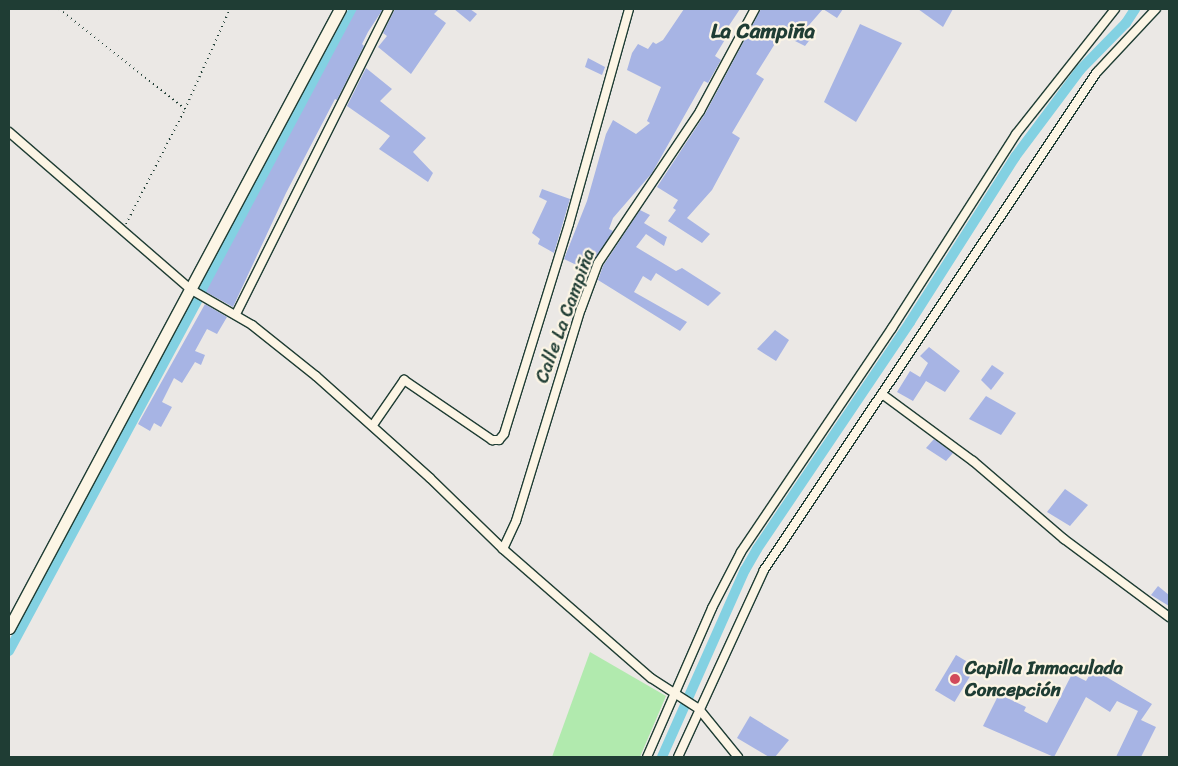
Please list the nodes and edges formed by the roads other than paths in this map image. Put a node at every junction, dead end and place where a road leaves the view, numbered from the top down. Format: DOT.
graph roads {
  1 [pos="340,9"];
  2 [pos="389,9"];
  3 [pos="629,9"];
  4 [pos="755,9"];
  5 [pos="1115,9"];
  6 [pos="1156,9"];
  7 [pos="9,132"];
  8 [pos="196,292"];
  9 [pos="236,314"];
  10 [pos="882,394"];
  11 [pos="373,425"];
  12 [pos="503,549"];
  13 [pos="1169,617"];
  14 [pos="9,628"];
  15 [pos="677,695"];
  16 [pos="699,709"];
  17 [pos="647,757"];
  18 [pos="678,757"];
  19 [pos="738,757"];
  1 -- 8 [label="main road"];
  2 -- 9 [label="street"];
  3 -- 11 [label="street"];
  4 -- 12 [label="street, Calle La Campiña"];
  5 -- 15 [label="street"];
  6 -- 10 [label="street"];
  7 -- 8 [label="street"];
  8 -- 9 [label="street"];
  8 -- 14 [label="main road"];
  9 -- 11 [label="street"];
  10 -- 13 [label="street"];
  10 -- 16 [label="street"];
  11 -- 12 [label="street"];
  12 -- 15 [label="street"];
  15 -- 16 [label="street"];
  15 -- 17 [label="street"];
  16 -- 18 [label="street"];
  16 -- 19 [label="street"];
}
